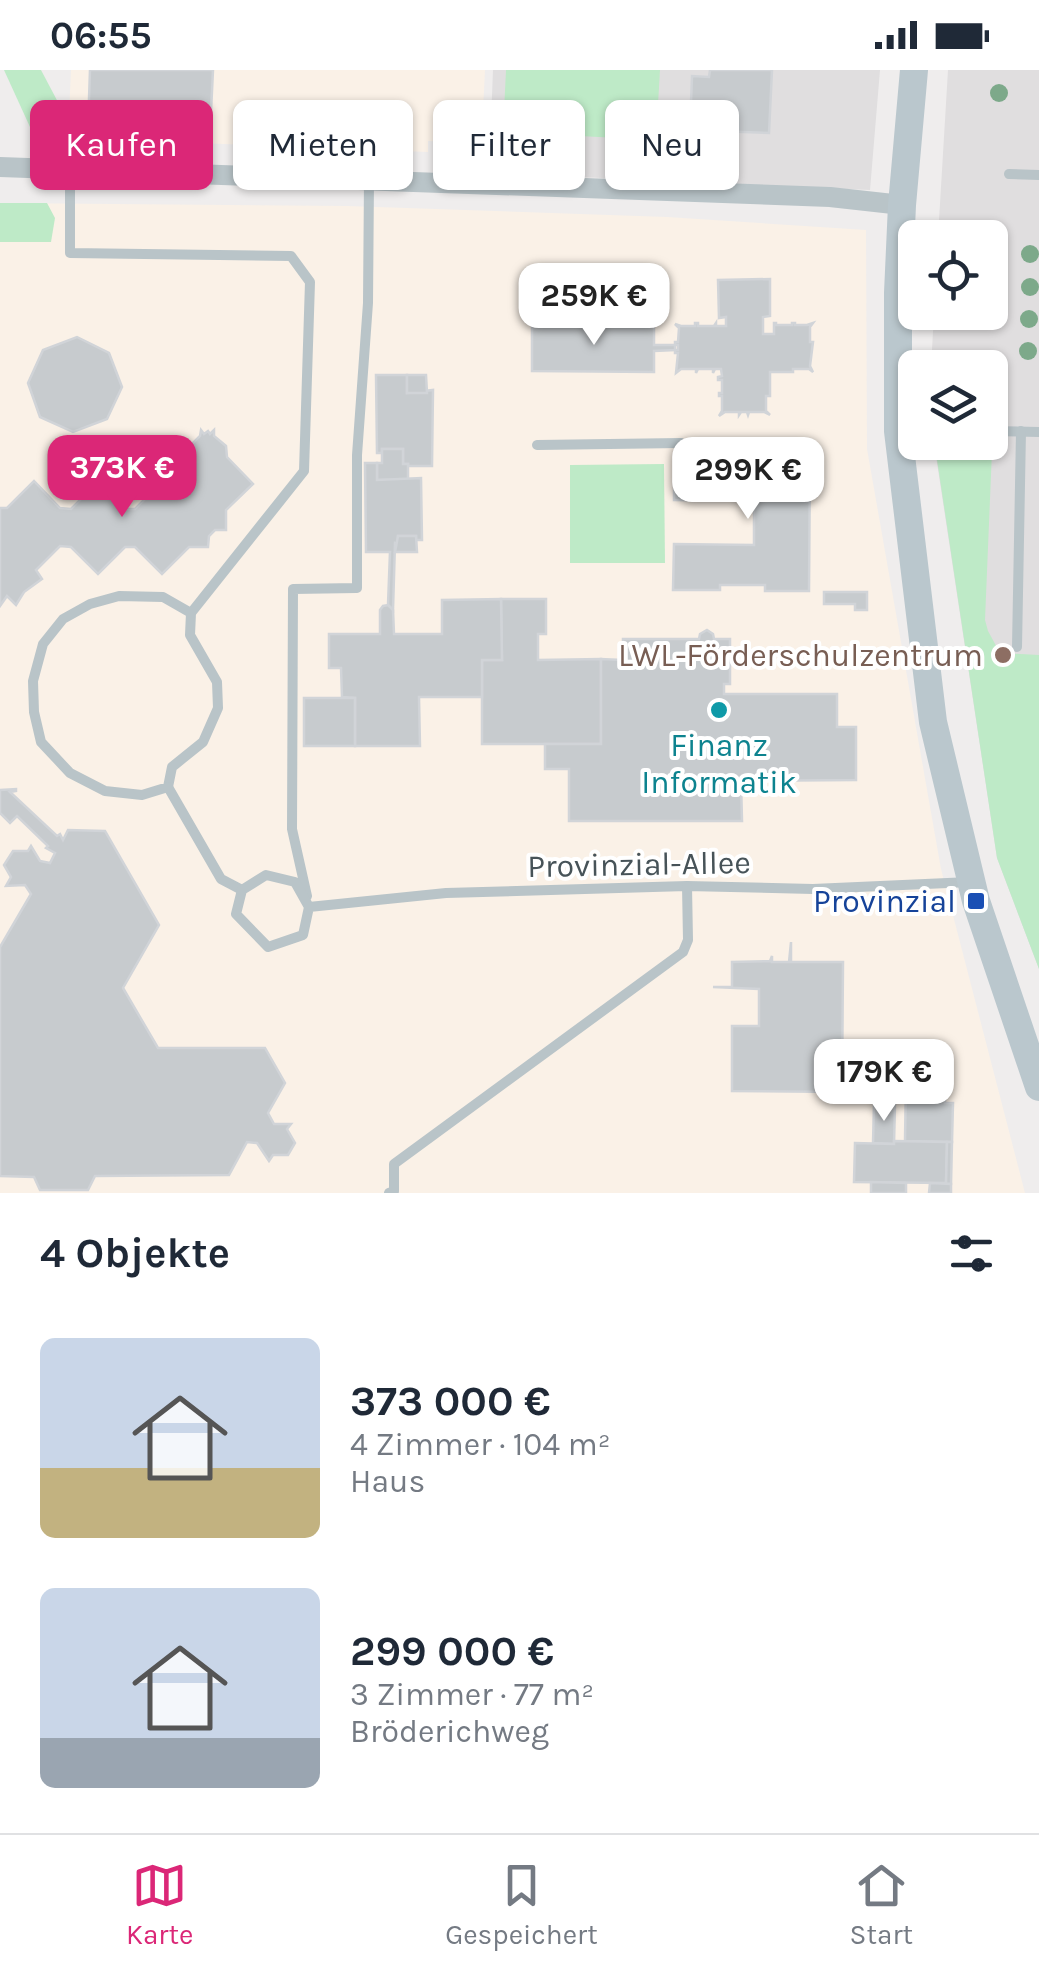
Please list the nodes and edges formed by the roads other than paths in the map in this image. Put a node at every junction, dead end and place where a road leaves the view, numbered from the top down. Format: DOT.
graph roads {
  1 [pos="914,70"];
  2 [pos="0,167"];
  3 [pos="30,168"];
  4 [pos="1009,174"];
  5 [pos="1039,175"];
  6 [pos="413,182"];
  7 [pos="70,190"];
  8 [pos="369,190"];
  9 [pos="902,205"];
  10 [pos="901,350"];
  11 [pos="1008,432"];
  12 [pos="1021,432"];
  13 [pos="1039,432"];
  14 [pos="681,443"];
  15 [pos="537,445"];
  16 [pos="909,460"];
  17 [pos="191,613"];
  18 [pos="1018,647"];
  19 [pos="168,786"];
  20 [pos="970,882"];
  21 [pos="687,886"];
  22 [pos="242,890"];
  23 [pos="310,907"];
  24 [pos="1039,1087"];
  25 [pos="389,1193"];
  1 -- 9 [label="street"];
  2 -- 3 [label="street"];
  4 -- 5 [label="lane"];
  6 -- 9 [label="street"];
  7 -- 17 [label="lane"];
  8 -- 23 [label="lane"];
  9 -- 10 [label="street"];
  11 -- 12 [label="lane"];
  12 -- 13 [label="lane"];
  12 -- 18 [label="lane"];
  14 -- 15 [label="lane"];
  16 -- 20 [label="street"];
  17 -- 19 [label="lane"];
  17 -- 19 [label="lane"];
  19 -- 22 [label="lane"];
  20 -- 21 [label="lane, Provinzial-Allee"];
  20 -- 24 [label="street"];
  21 -- 23 [label="lane, Provinzial-Allee"];
  21 -- 25 [label="lane"];
  22 -- 23 [label="lane"];
  22 -- 23 [label="lane"];
}
